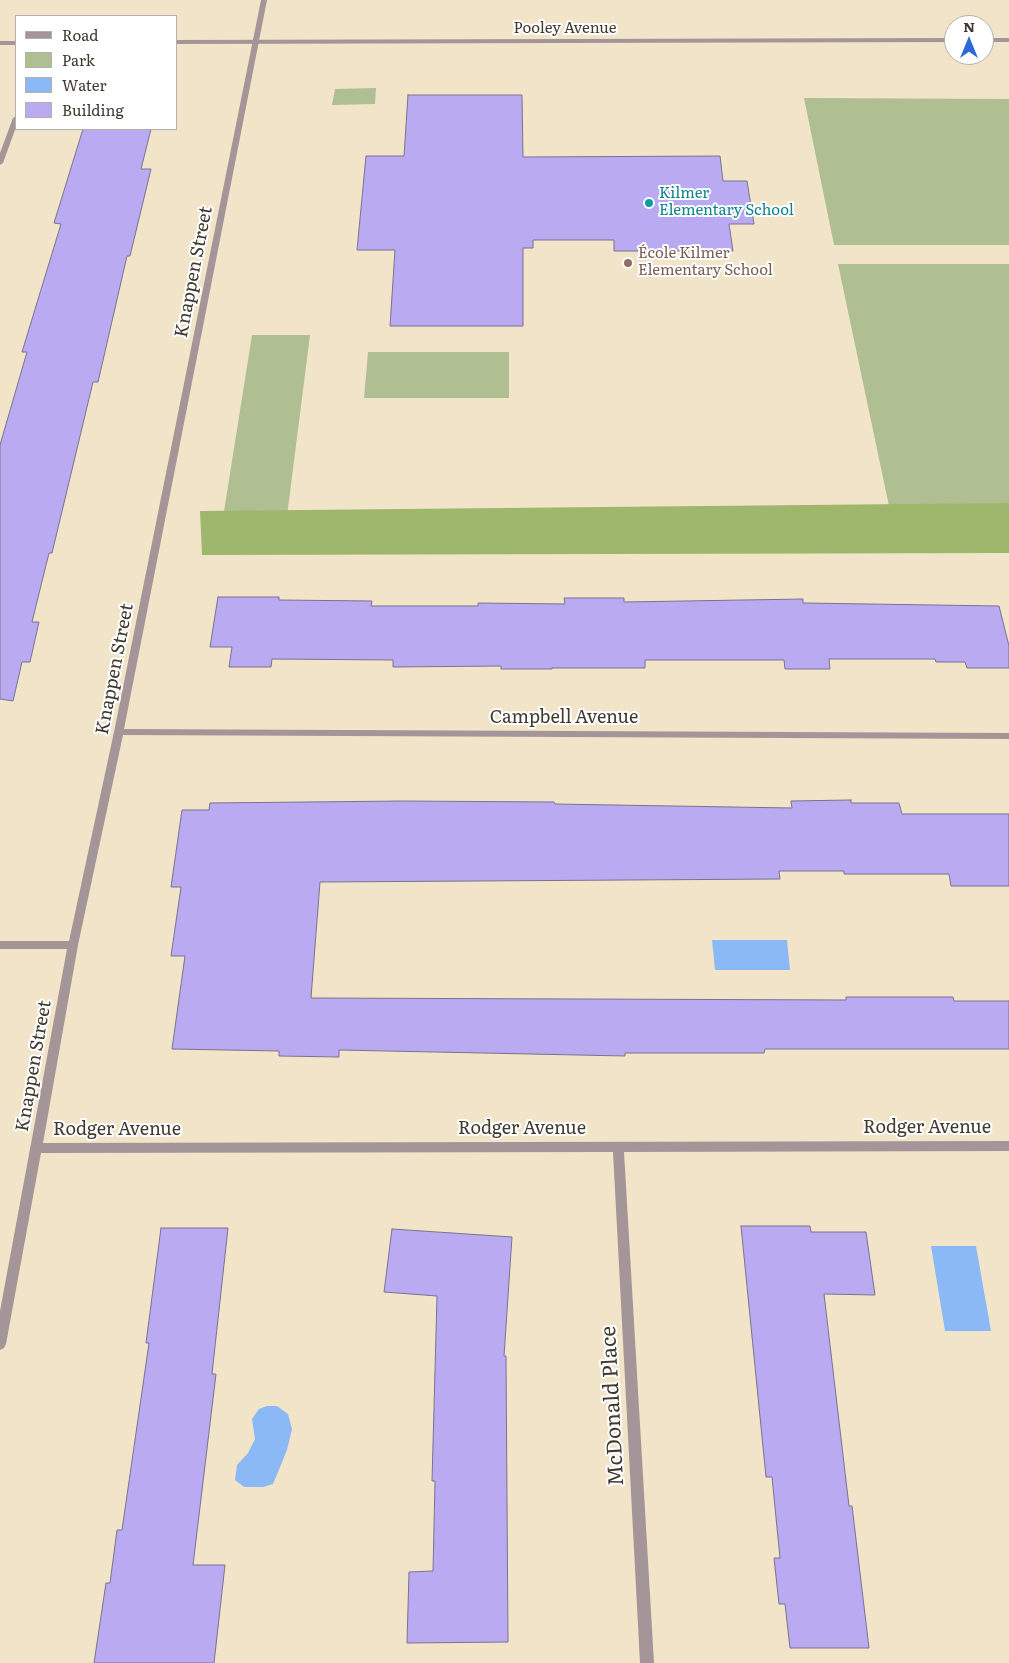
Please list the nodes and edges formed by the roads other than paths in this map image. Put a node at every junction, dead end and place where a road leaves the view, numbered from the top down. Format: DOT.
graph roads {
  1 [pos="264,0"];
  2 [pos="944,40"];
  3 [pos="994,40"];
  4 [pos="1009,40"];
  5 [pos="178,42"];
  6 [pos="255,42"];
  7 [pos="0,43"];
  8 [pos="15,43"];
  9 [pos="15,121"];
  10 [pos="0,163"];
  11 [pos="119,732"];
  12 [pos="1009,736"];
  13 [pos="0,945"];
  14 [pos="73,945"];
  15 [pos="618,1146"];
  16 [pos="1009,1146"];
  17 [pos="36,1148"];
  18 [pos="0,1344"];
  19 [pos="647,1663"];
  1 -- 6 [label="street, Knappen Street"];
  2 -- 6 [label="street, Pooley Avenue"];
  3 -- 4 [label="street"];
  5 -- 6 [label="street, Pooley Avenue"];
  6 -- 11 [label="street, Knappen Street"];
  7 -- 8 [label="street"];
  9 -- 10 [label="street"];
  11 -- 12 [label="street, Campbell Avenue"];
  11 -- 14 [label="street, Knappen Street"];
  13 -- 14 [label="street"];
  14 -- 17 [label="street, Knappen Street"];
  15 -- 16 [label="street, Rodger Avenue"];
  15 -- 17 [label="street, Rodger Avenue"];
  15 -- 19 [label="street, McDonald Place"];
  17 -- 18 [label="street, Knappen Street"];
}
